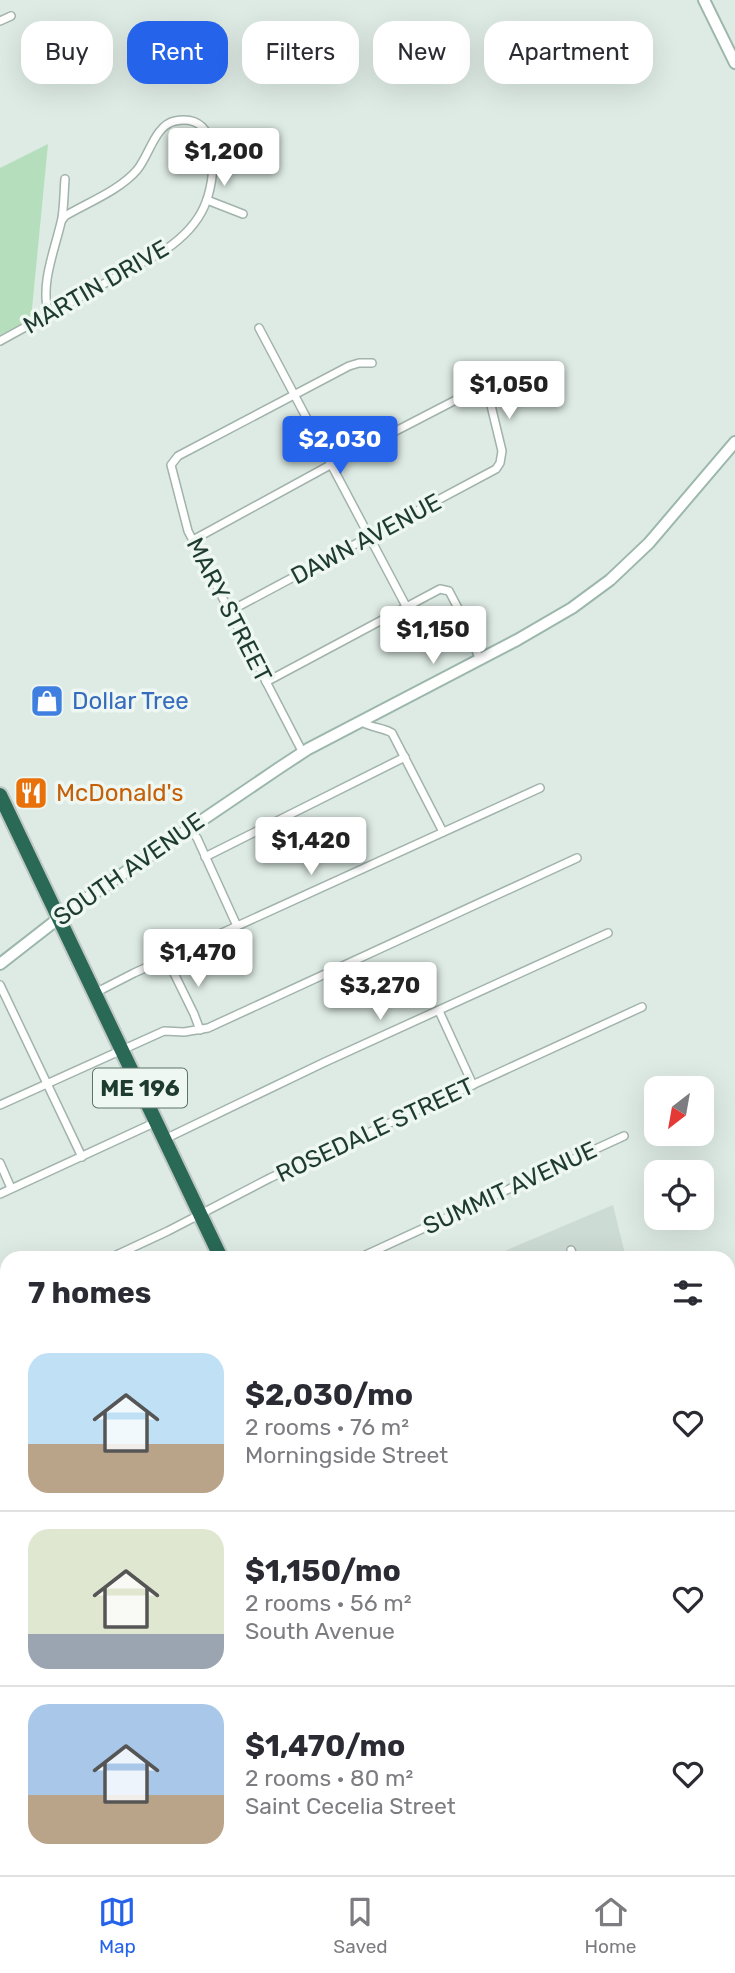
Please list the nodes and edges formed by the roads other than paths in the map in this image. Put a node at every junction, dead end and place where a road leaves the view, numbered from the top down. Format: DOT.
graph roads {
  1 [pos="704,0"];
  2 [pos="11,16"];
  3 [pos="0,21"];
  4 [pos="735,63"];
  5 [pos="65,179"];
  6 [pos="206,200"];
  7 [pos="243,214"];
  8 [pos="62,220"];
  9 [pos="48,314"];
  10 [pos="259,328"];
  11 [pos="0,341"];
  12 [pos="372,363"];
  13 [pos="295,394"];
  14 [pos="735,442"];
  15 [pos="331,464"];
  16 [pos="371,537"];
  17 [pos="192,540"];
  18 [pos="407,606"];
  19 [pos="230,611"];
  20 [pos="480,660"];
  21 [pos="266,682"];
  22 [pos="360,721"];
  23 [pos="303,752"];
  24 [pos="405,757"];
  25 [pos="540,788"];
  26 [pos="0,795"];
  27 [pos="189,828"];
  28 [pos="443,832"];
  29 [pos="205,857"];
  30 [pos="577,858"];
  31 [pos="58,918"];
  32 [pos="237,926"];
  33 [pos="608,933"];
  34 [pos="167,959"];
  35 [pos="0,964"];
  36 [pos="0,985"];
  37 [pos="95,993"];
  38 [pos="642,1007"];
  39 [pos="439,1011"];
  40 [pos="200,1030"];
  41 [pos="122,1050"];
  42 [pos="47,1083"];
  43 [pos="473,1085"];
  44 [pos="0,1105"];
  45 [pos="157,1122"];
  46 [pos="624,1136"];
  47 [pos="165,1139"];
  48 [pos="82,1157"];
  49 [pos="0,1163"];
  50 [pos="11,1188"];
  51 [pos="0,1194"];
  52 [pos="200,1214"];
  53 [pos="124,1251"];
  54 [pos="218,1251"];
  55 [pos="374,1251"];
  1 -- 4 [label="street"];
  2 -- 3 [label="street"];
  5 -- 8 [label="street"];
  6 -- 7 [label="street"];
  6 -- 8 [label="street, MARTIN DRIVE"];
  6 -- 9 [label="street, MARTIN DRIVE"];
  8 -- 9 [label="street"];
  9 -- 11 [label="street, MARTIN DRIVE"];
  10 -- 13 [label="street"];
  12 -- 13 [label="street"];
  13 -- 15 [label="street"];
  13 -- 17 [label="street, MARY STREET"];
  14 -- 20 [label="street, SOUTH AVENUE"];
  15 -- 16 [label="street"];
  15 -- 16 [label="street, DAWN AVENUE"];
  15 -- 17 [label="street"];
  16 -- 18 [label="street"];
  16 -- 19 [label="street, DAWN AVENUE"];
  17 -- 19 [label="street, MARY STREET"];
  18 -- 20 [label="street"];
  18 -- 21 [label="street"];
  19 -- 21 [label="street, MARY STREET"];
  20 -- 22 [label="street, SOUTH AVENUE"];
  21 -- 23 [label="street, MARY STREET"];
  22 -- 23 [label="street, SOUTH AVENUE"];
  22 -- 24 [label="street"];
  23 -- 27 [label="street, SOUTH AVENUE"];
  24 -- 28 [label="street"];
  24 -- 29 [label="street"];
  25 -- 28 [label="street"];
  26 -- 31 [label="highway, ME 196"];
  27 -- 29 [label="street"];
  27 -- 31 [label="street, SOUTH AVENUE"];
  28 -- 32 [label="street"];
  29 -- 32 [label="street"];
  30 -- 40 [label="street"];
  31 -- 35 [label="street, SOUTH AVENUE"];
  31 -- 37 [label="highway, ME 196"];
  32 -- 34 [label="street"];
  33 -- 39 [label="street"];
  34 -- 37 [label="street"];
  34 -- 40 [label="street"];
  36 -- 42 [label="street"];
  37 -- 41 [label="highway, ME 196"];
  38 -- 43 [label="street, ROSEDALE STREET"];
  39 -- 43 [label="street"];
  39 -- 47 [label="street"];
  40 -- 41 [label="street"];
  41 -- 42 [label="street"];
  41 -- 45 [label="highway, ME 196"];
  42 -- 44 [label="street"];
  42 -- 48 [label="street"];
  43 -- 52 [label="street, ROSEDALE STREET"];
  45 -- 47 [label="highway, ME 196"];
  45 -- 48 [label="street"];
  46 -- 55 [label="street, SUMMIT AVENUE"];
  47 -- 52 [label="highway, ME 196"];
  48 -- 50 [label="street"];
  49 -- 50 [label="street"];
  50 -- 51 [label="street"];
  52 -- 53 [label="street, ROSEDALE STREET"];
  52 -- 54 [label="highway, ME 196"];
}
